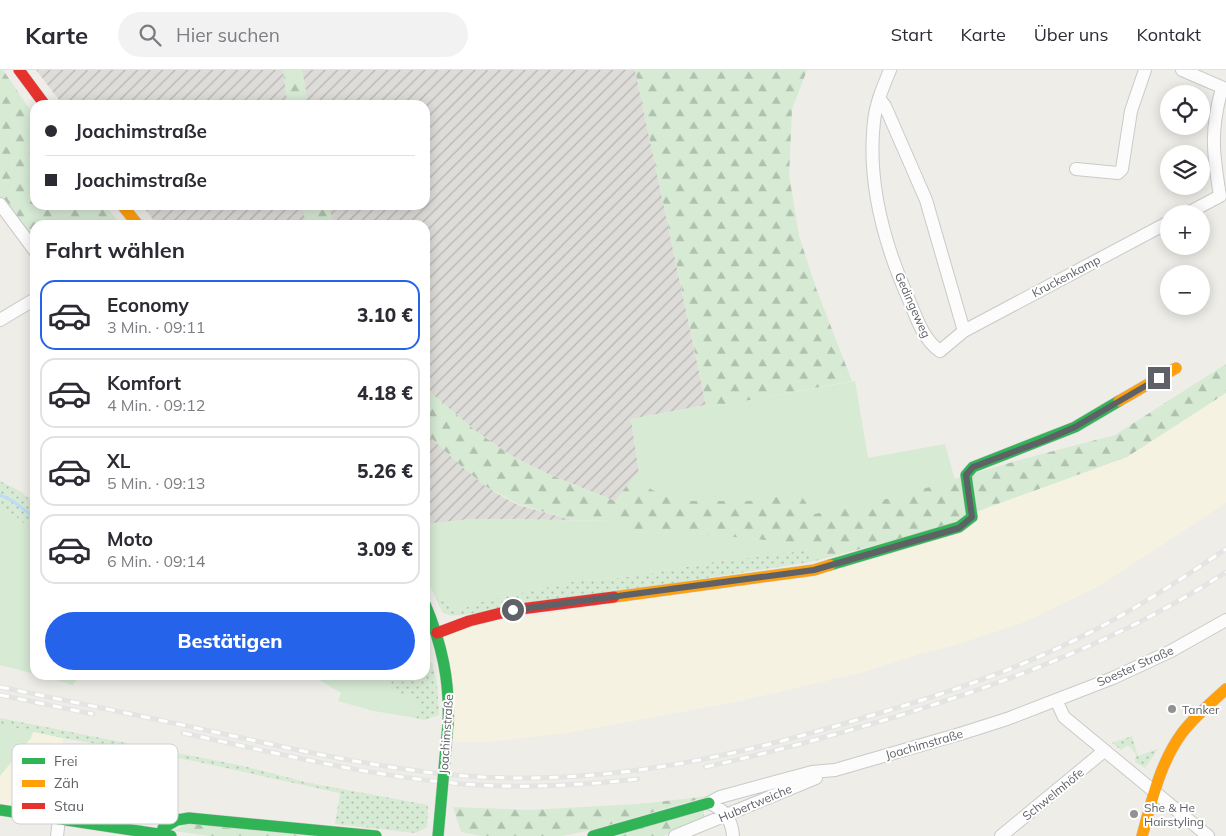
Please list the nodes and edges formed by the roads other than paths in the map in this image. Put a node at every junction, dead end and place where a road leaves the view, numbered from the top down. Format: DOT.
graph roads {
  1 [pos="19,70"];
  2 [pos="890,70"];
  3 [pos="1145,70"];
  4 [pos="1182,70"];
  5 [pos="1224,88"];
  6 [pos="879,98"];
  7 [pos="42,100"];
  8 [pos="1076,169"];
  9 [pos="0,204"];
  10 [pos="1203,205"];
  11 [pos="126,210"];
  12 [pos="134,220"];
  13 [pos="1160,227"];
  14 [pos="30,244"];
  15 [pos="30,301"];
  16 [pos="0,320"];
  17 [pos="964,331"];
  18 [pos="1176,368"];
  19 [pos="430,615"];
  20 [pos="1226,620"];
  21 [pos="1226,626"];
  22 [pos="1212,628"];
  23 [pos="438,633"];
  24 [pos="1226,689"];
  25 [pos="1056,700"];
  26 [pos="1104,751"];
  27 [pos="835,770"];
  28 [pos="1154,792"];
  29 [pos="709,803"];
  30 [pos="727,815"];
  31 [pos="178,820"];
  32 [pos="96,824"];
  33 [pos="170,824"];
  34 [pos="166,835"];
  35 [pos="376,836"];
  36 [pos="438,836"];
  37 [pos="593,836"];
  38 [pos="675,836"];
  39 [pos="733,836"];
  40 [pos="1002,836"];
  41 [pos="1142,836"];
  42 [pos="1208,836"];
  1 -- 7 [label="street"];
  2 -- 6 [label="street, Gedingeweg"];
  3 -- 8 [label="street"];
  4 -- 5 [label="street"];
  5 -- 10 [label="street"];
  6 -- 17 [label="street"];
  6 -- 17 [label="street, Gedingeweg"];
  9 -- 14 [label="street"];
  11 -- 12 [label="street"];
  13 -- 17 [label="street, Kruckenkamp"];
  15 -- 16 [label="street"];
  18 -- 23 [label="street"];
  19 -- 23 [label="street, Joachimstraße"];
  20 -- 22 [label="street, Soester Straße"];
  21 -- 22 [label="street, Soester Straße"];
  22 -- 25 [label="street, Soester Straße"];
  23 -- 36 [label="street, Joachimstraße, bridge"];
  24 -- 28 [label="street"];
  25 -- 26 [label="street"];
  25 -- 27 [label="street, Joachimstraße"];
  26 -- 28 [label="street"];
  26 -- 40 [label="street, Schwelmhöfe"];
  27 -- 29 [label="street, Joachimstraße"];
  27 -- 30 [label="street, Hubertweiche"];
  28 -- 41 [label="street"];
  28 -- 42 [label="street"];
  29 -- 30 [label="street"];
  29 -- 37 [label="street, Joachimstraße"];
  30 -- 38 [label="street, Hubertweiche"];
  30 -- 39 [label="street"];
  31 -- 35 [label="street"];
  32 -- 34 [label="street"];
  33 -- 34 [label="street"];
}
